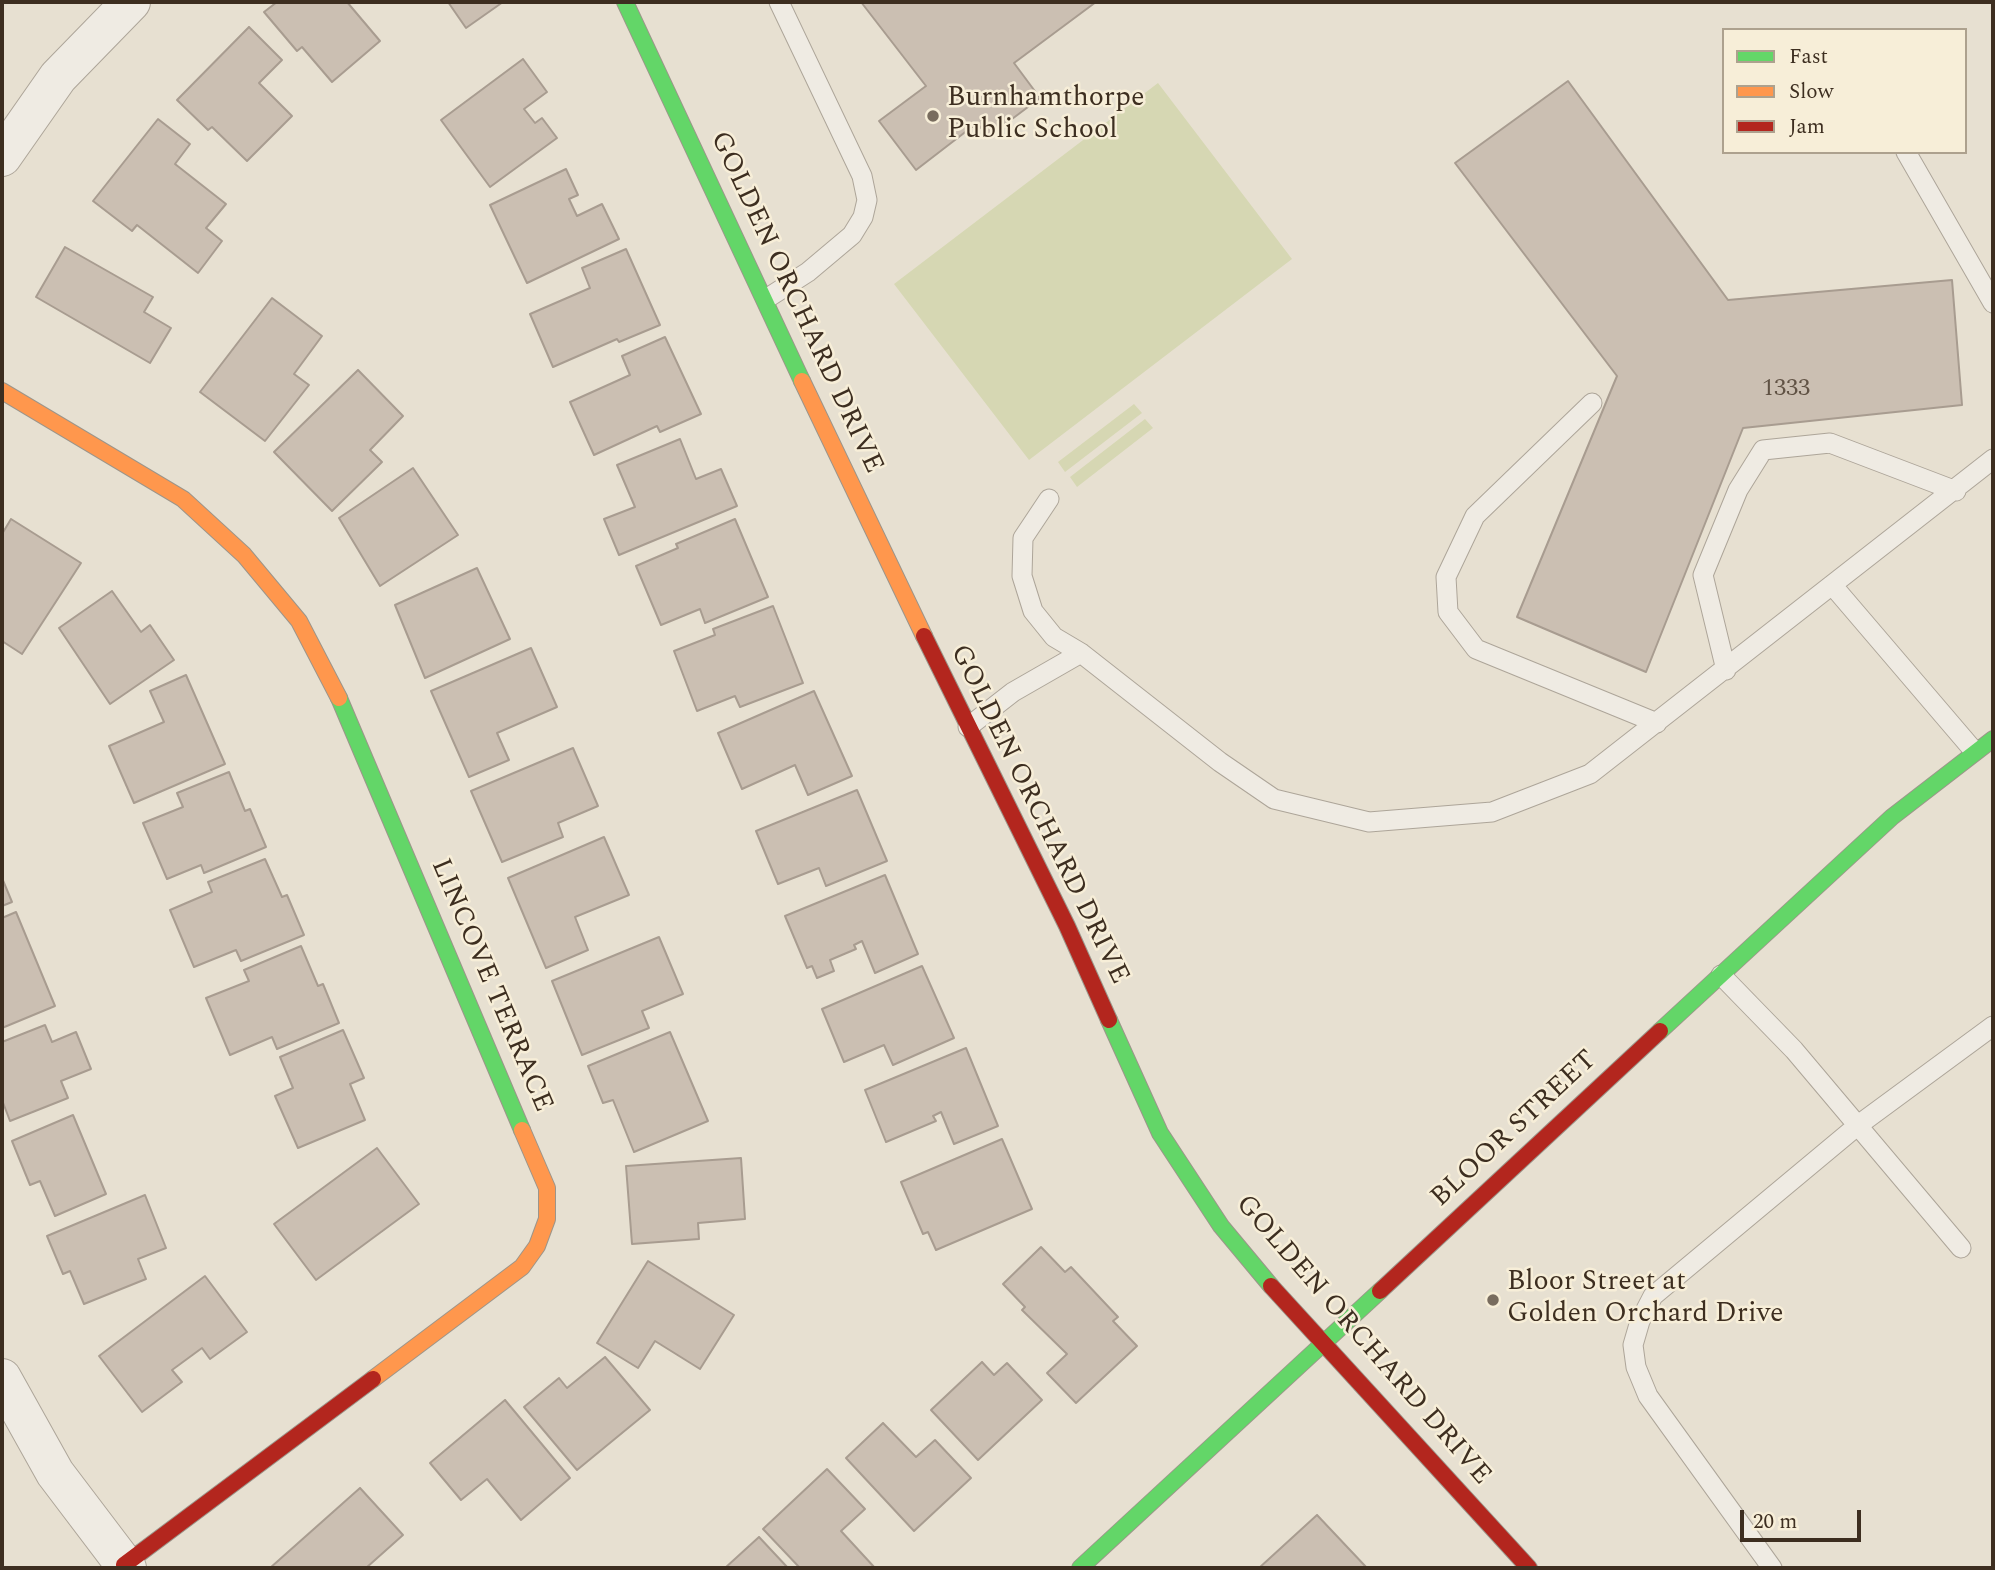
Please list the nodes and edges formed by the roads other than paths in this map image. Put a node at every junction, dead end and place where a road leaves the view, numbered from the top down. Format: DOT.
graph roads {
  1 [pos="131,2"];
  2 [pos="625,2"];
  3 [pos="779,2"];
  4 [pos="1907,154"];
  5 [pos="2,157"];
  6 [pos="766,299"];
  7 [pos="1993,303"];
  8 [pos="2,391"];
  9 [pos="1592,403"];
  10 [pos="1993,459"];
  11 [pos="1956,491"];
  12 [pos="1049,499"];
  13 [pos="1833,586"];
  14 [pos="1081,653"];
  15 [pos="1726,670"];
  16 [pos="1657,723"];
  17 [pos="968,727"];
  18 [pos="1993,739"];
  19 [pos="1974,751"];
  20 [pos="1721,975"];
  21 [pos="1993,1026"];
  22 [pos="1857,1126"];
  23 [pos="1961,1248"];
  24 [pos="1321,1344"];
  25 [pos="2,1378"];
  26 [pos="126,1566"];
  27 [pos="1080,1568"];
  28 [pos="1530,1568"];
  29 [pos="1772,1568"];
  1 -- 5 [label="street"];
  2 -- 6 [label="street, GOLDEN ORCHARD DRIVE"];
  3 -- 6 [label="lane"];
  4 -- 7 [label="lane"];
  6 -- 17 [label="street, GOLDEN ORCHARD DRIVE"];
  8 -- 26 [label="street, LINCOVE TERRACE"];
  9 -- 16 [label="lane"];
  10 -- 11 [label="lane"];
  11 -- 13 [label="lane"];
  11 -- 15 [label="lane"];
  12 -- 14 [label="lane"];
  13 -- 15 [label="lane"];
  13 -- 19 [label="lane"];
  14 -- 16 [label="lane"];
  14 -- 17 [label="lane"];
  15 -- 16 [label="lane"];
  17 -- 24 [label="street, GOLDEN ORCHARD DRIVE"];
  18 -- 19 [label="street, BLOOR STREET"];
  19 -- 20 [label="street, BLOOR STREET"];
  20 -- 22 [label="lane"];
  20 -- 24 [label="street, BLOOR STREET"];
  21 -- 22 [label="lane"];
  22 -- 23 [label="lane"];
  22 -- 29 [label="lane"];
  24 -- 27 [label="street, BLOOR STREET"];
  24 -- 28 [label="street, GOLDEN ORCHARD DRIVE"];
  25 -- 26 [label="street"];
}
